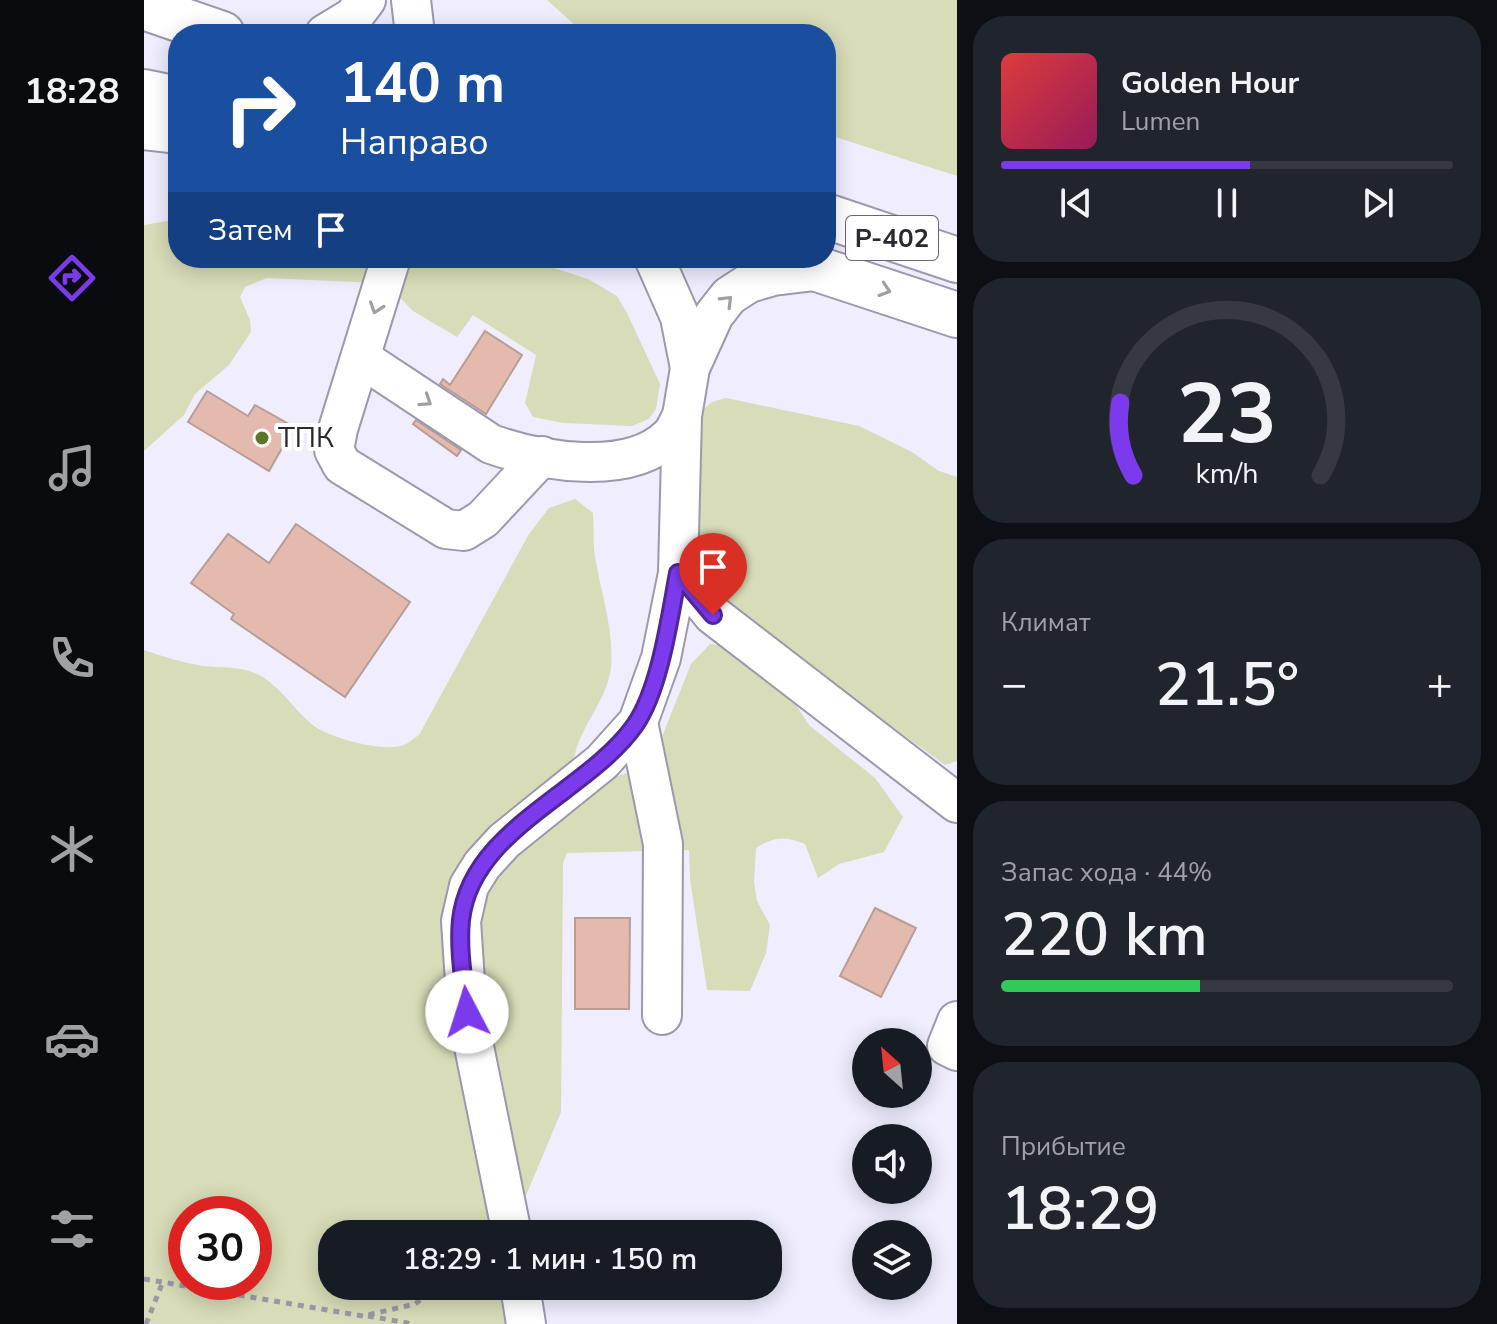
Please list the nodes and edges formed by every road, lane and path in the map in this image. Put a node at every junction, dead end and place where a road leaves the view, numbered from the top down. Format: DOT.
graph roads {
  1 [pos="366,0"];
  2 [pos="411,0"];
  3 [pos="144,7"];
  4 [pos="144,19"];
  5 [pos="168,24"];
  6 [pos="183,24"];
  7 [pos="341,24"];
  8 [pos="414,24"];
  9 [pos="144,27"];
  10 [pos="168,29"];
  11 [pos="144,92"];
  12 [pos="168,97"];
  13 [pos="144,127"];
  14 [pos="168,130"];
  15 [pos="836,219"];
  16 [pos="957,260"];
  17 [pos="388,268"];
  18 [pos="658,268"];
  19 [pos="794,268"];
  20 [pos="816,268"];
  21 [pos="957,315"];
  22 [pos="361,358"];
  23 [pos="690,368"];
  24 [pos="682,416"];
  25 [pos="542,456"];
  26 [pos="678,573"];
  27 [pos="638,722"];
  28 [pos="957,803"];
  29 [pos="662,1015"];
  30 [pos="957,1021"];
  31 [pos="957,1051"];
  32 [pos="509,1220"];
  33 [pos="144,1279"];
  34 [pos="162,1284"];
  35 [pos="420,1300"];
  36 [pos="522,1300"];
  37 [pos="363,1316"];
  38 [pos="146,1324"];
  39 [pos="413,1324"];
  40 [pos="526,1324"];
  1 -- 7 [label="street"];
  2 -- 8 [label="street"];
  3 -- 6 [label="main road"];
  4 -- 5 [label="main road"];
  9 -- 10 [label="main road"];
  11 -- 12 [label="main road"];
  13 -- 14 [label="main road"];
  15 -- 16 [label="main road, Р-402"];
  17 -- 22 [label="street, one-way"];
  18 -- 23 [label="street"];
  23 -- 19 [label="street, one-way"];
  20 -- 21 [label="main road, Р-402, one-way"];
  22 -- 25 [label="street, one-way"];
  22 -- 25 [label="street"];
  23 -- 24 [label="street"];
  24 -- 25 [label="street"];
  24 -- 26 [label="street"];
  26 -- 27 [label="street"];
  26 -- 28 [label="street"];
  27 -- 29 [label="street"];
  27 -- 32 [label="street"];
  30 -- 31 [label="street"];
  33 -- 34 [label="path"];
  34 -- 37 [label="path"];
  34 -- 38 [label="path"];
  35 -- 37 [label="path"];
  36 -- 40 [label="street"];
  37 -- 39 [label="path"];
}
